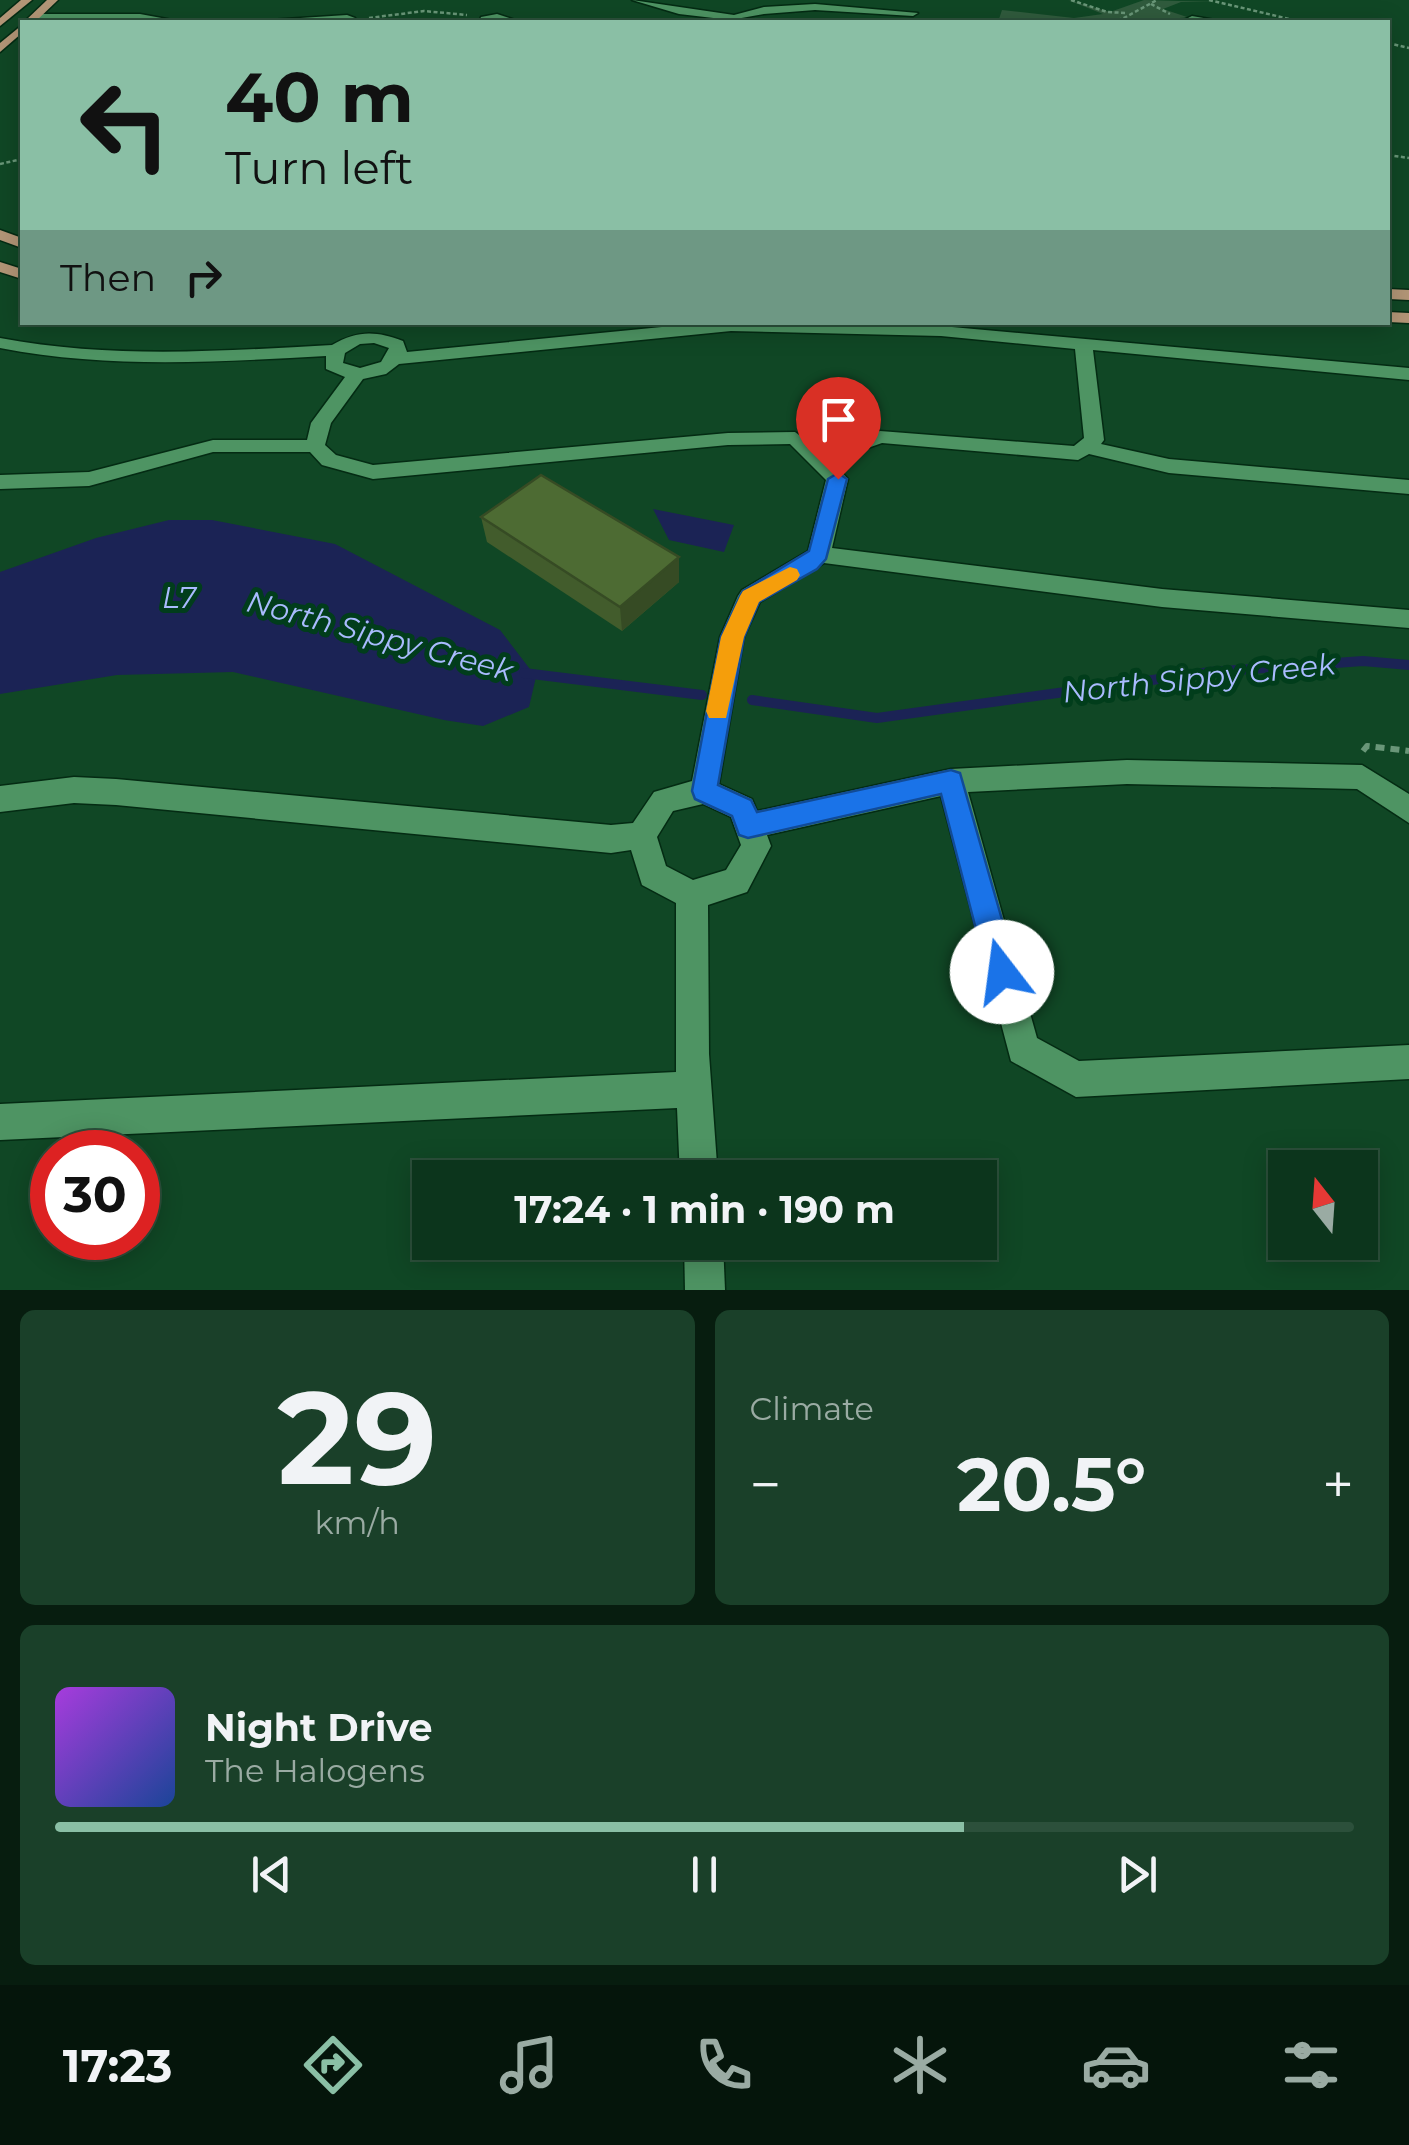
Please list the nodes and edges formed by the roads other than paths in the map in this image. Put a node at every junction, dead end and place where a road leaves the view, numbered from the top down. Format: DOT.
graph roads {
  1 [pos="53,0"];
  2 [pos="636,0"];
  3 [pos="800,0"];
  4 [pos="923,0"];
  5 [pos="26,1"];
  6 [pos="661,4"];
  7 [pos="910,18"];
  8 [pos="32,20"];
  9 [pos="163,20"];
  10 [pos="727,20"];
  11 [pos="3,21"];
  12 [pos="20,30"];
  13 [pos="0,49"];
  14 [pos="371,330"];
  15 [pos="394,340"];
  16 [pos="1083,342"];
  17 [pos="0,343"];
  18 [pos="336,350"];
  19 [pos="357,374"];
  20 [pos="1409,374"];
  21 [pos="315,446"];
  22 [pos="1086,447"];
  23 [pos="817,459"];
  24 [pos="0,482"];
  25 [pos="1409,488"];
  26 [pos="819,554"];
  27 [pos="1409,619"];
  28 [pos="951,781"];
  29 [pos="704,791"];
  30 [pos="0,799"];
  31 [pos="1409,810"];
  32 [pos="748,826"];
  33 [pos="642,836"];
  34 [pos="692,895"];
  35 [pos="1409,1062"];
  36 [pos="694,1089"];
  37 [pos="0,1122"];
  38 [pos="698,1160"];
  39 [pos="704,1260"];
  40 [pos="705,1290"];
  1 -- 8 [label="main road"];
  2 -- 6 [label="street"];
  3 -- 7 [label="street"];
  3 -- 10 [label="street"];
  4 -- 7 [label="street"];
  5 -- 11 [label="main road"];
  6 -- 10 [label="street"];
  8 -- 9 [label="street"];
  12 -- 13 [label="main road"];
  14 -- 15 [label="street"];
  14 -- 18 [label="street"];
  15 -- 16 [label="street"];
  15 -- 19 [label="street"];
  16 -- 20 [label="street"];
  16 -- 22 [label="street"];
  17 -- 18 [label="street"];
  18 -- 19 [label="street"];
  19 -- 21 [label="street"];
  21 -- 23 [label="street"];
  21 -- 24 [label="street"];
  22 -- 23 [label="street"];
  22 -- 25 [label="street"];
  23 -- 26 [label="street"];
  26 -- 27 [label="street"];
  26 -- 29 [label="street"];
  28 -- 31 [label="street"];
  28 -- 32 [label="street"];
  28 -- 35 [label="street"];
  29 -- 32 [label="street"];
  29 -- 33 [label="street"];
  30 -- 33 [label="street"];
  32 -- 34 [label="street"];
  33 -- 34 [label="street"];
  34 -- 36 [label="street"];
  36 -- 37 [label="street"];
  36 -- 38 [label="street"];
  39 -- 40 [label="street"];
}
